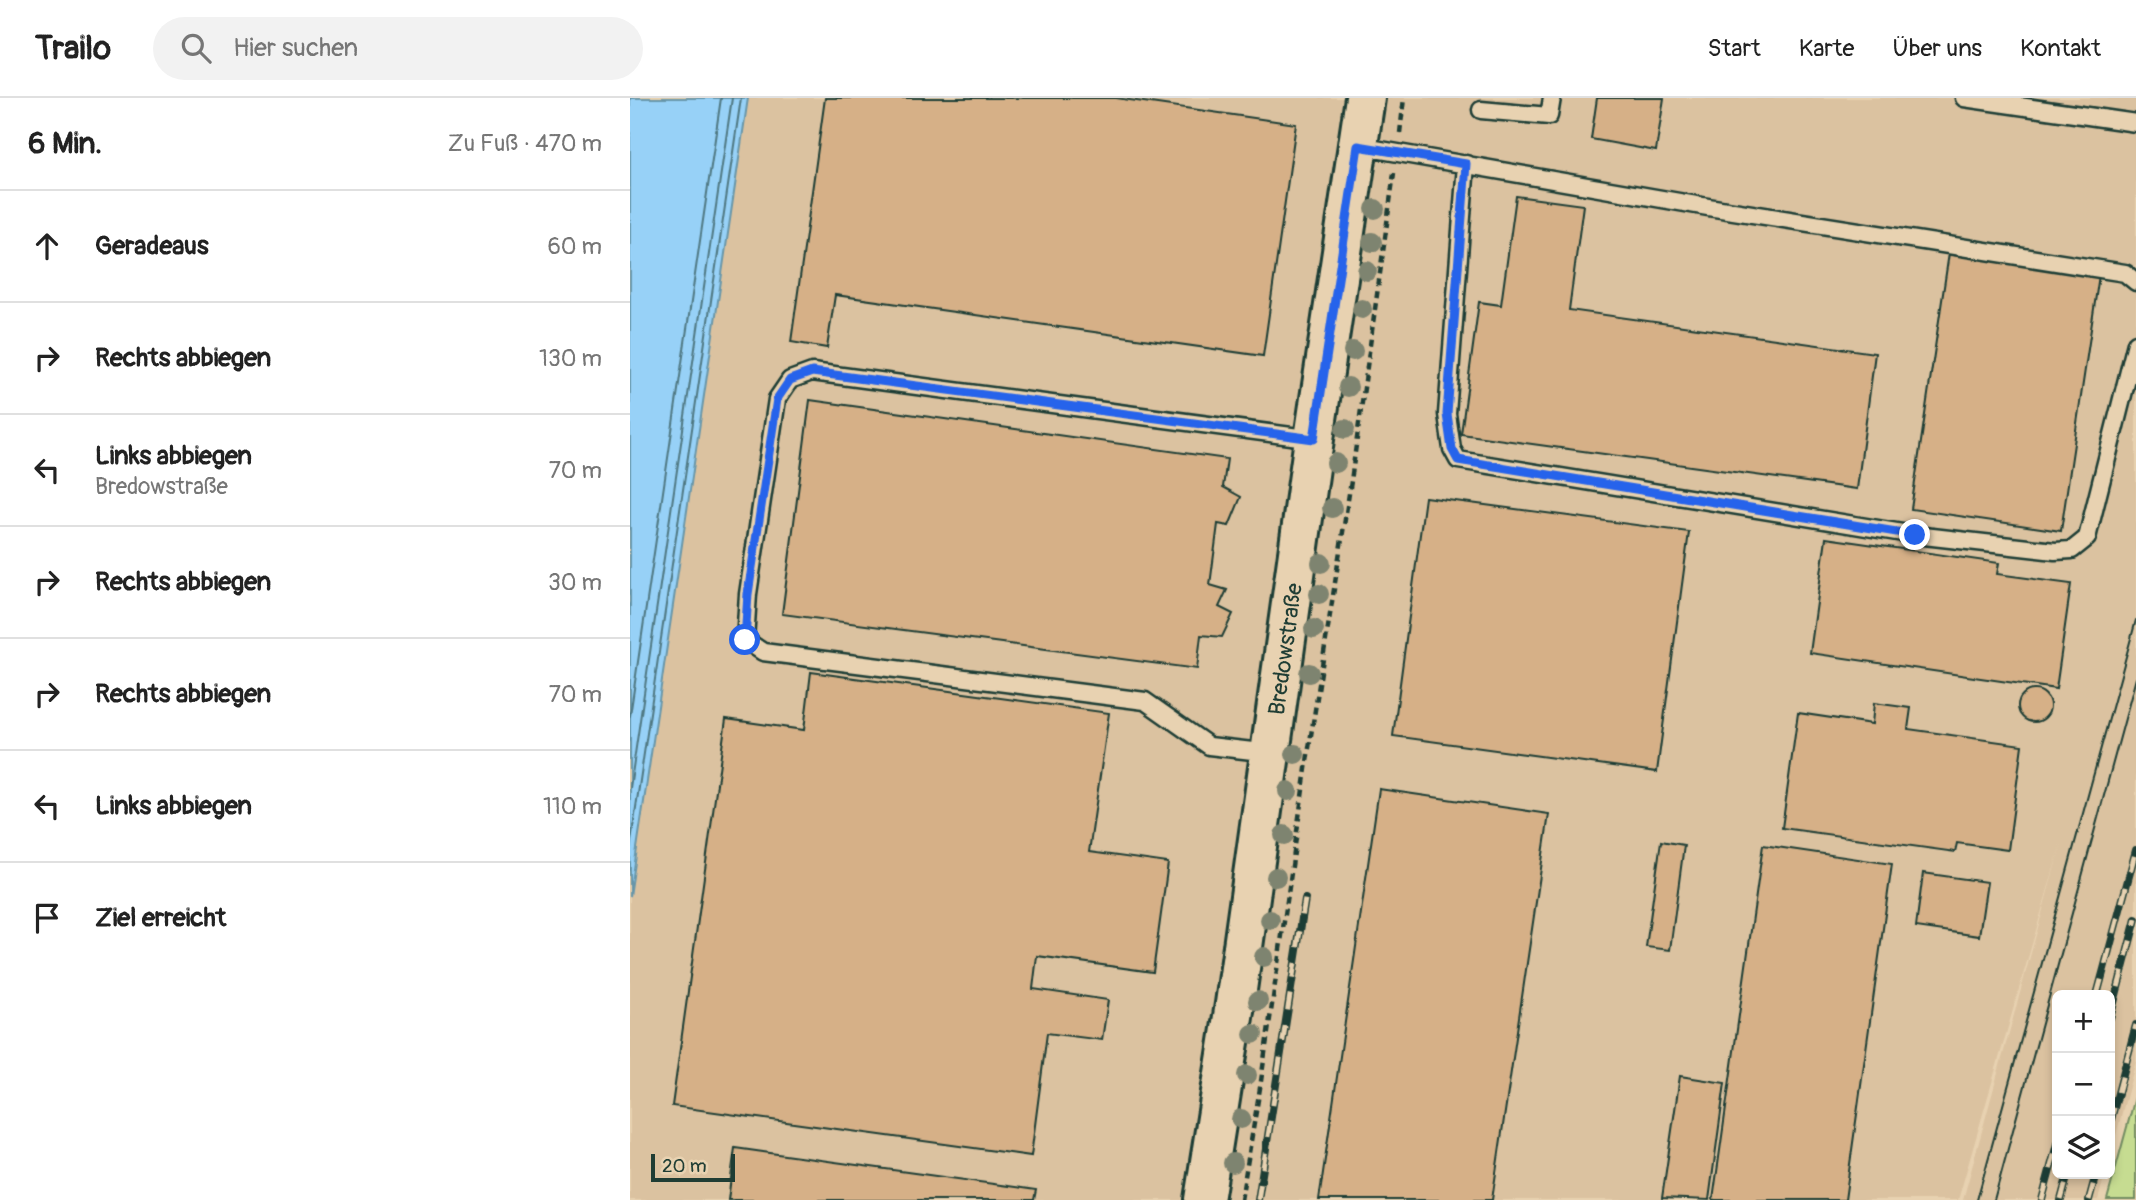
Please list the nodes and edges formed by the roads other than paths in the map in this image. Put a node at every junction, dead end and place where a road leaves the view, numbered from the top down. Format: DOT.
graph roads {
  1 [pos="1365,98"];
  2 [pos="1552,98"];
  3 [pos="1964,98"];
  4 [pos="1481,110"];
  5 [pos="2136,123"];
  6 [pos="1358,146"];
  7 [pos="1466,164"];
  8 [pos="2136,282"];
  9 [pos="2136,343"];
  10 [pos="1314,439"];
  11 [pos="1271,753"];
  12 [pos="1204,1200"];
  1 -- 6 [label="street, Bredowstraße"];
  2 -- 4 [label="lane"];
  3 -- 5 [label="lane"];
  6 -- 7 [label="lane"];
  6 -- 10 [label="street, Bredowstraße"];
  7 -- 8 [label="lane"];
  7 -- 9 [label="lane"];
  10 -- 11 [label="street, Bredowstraße"];
  10 -- 11 [label="lane"];
  11 -- 12 [label="street, Bredowstraße"];
}
